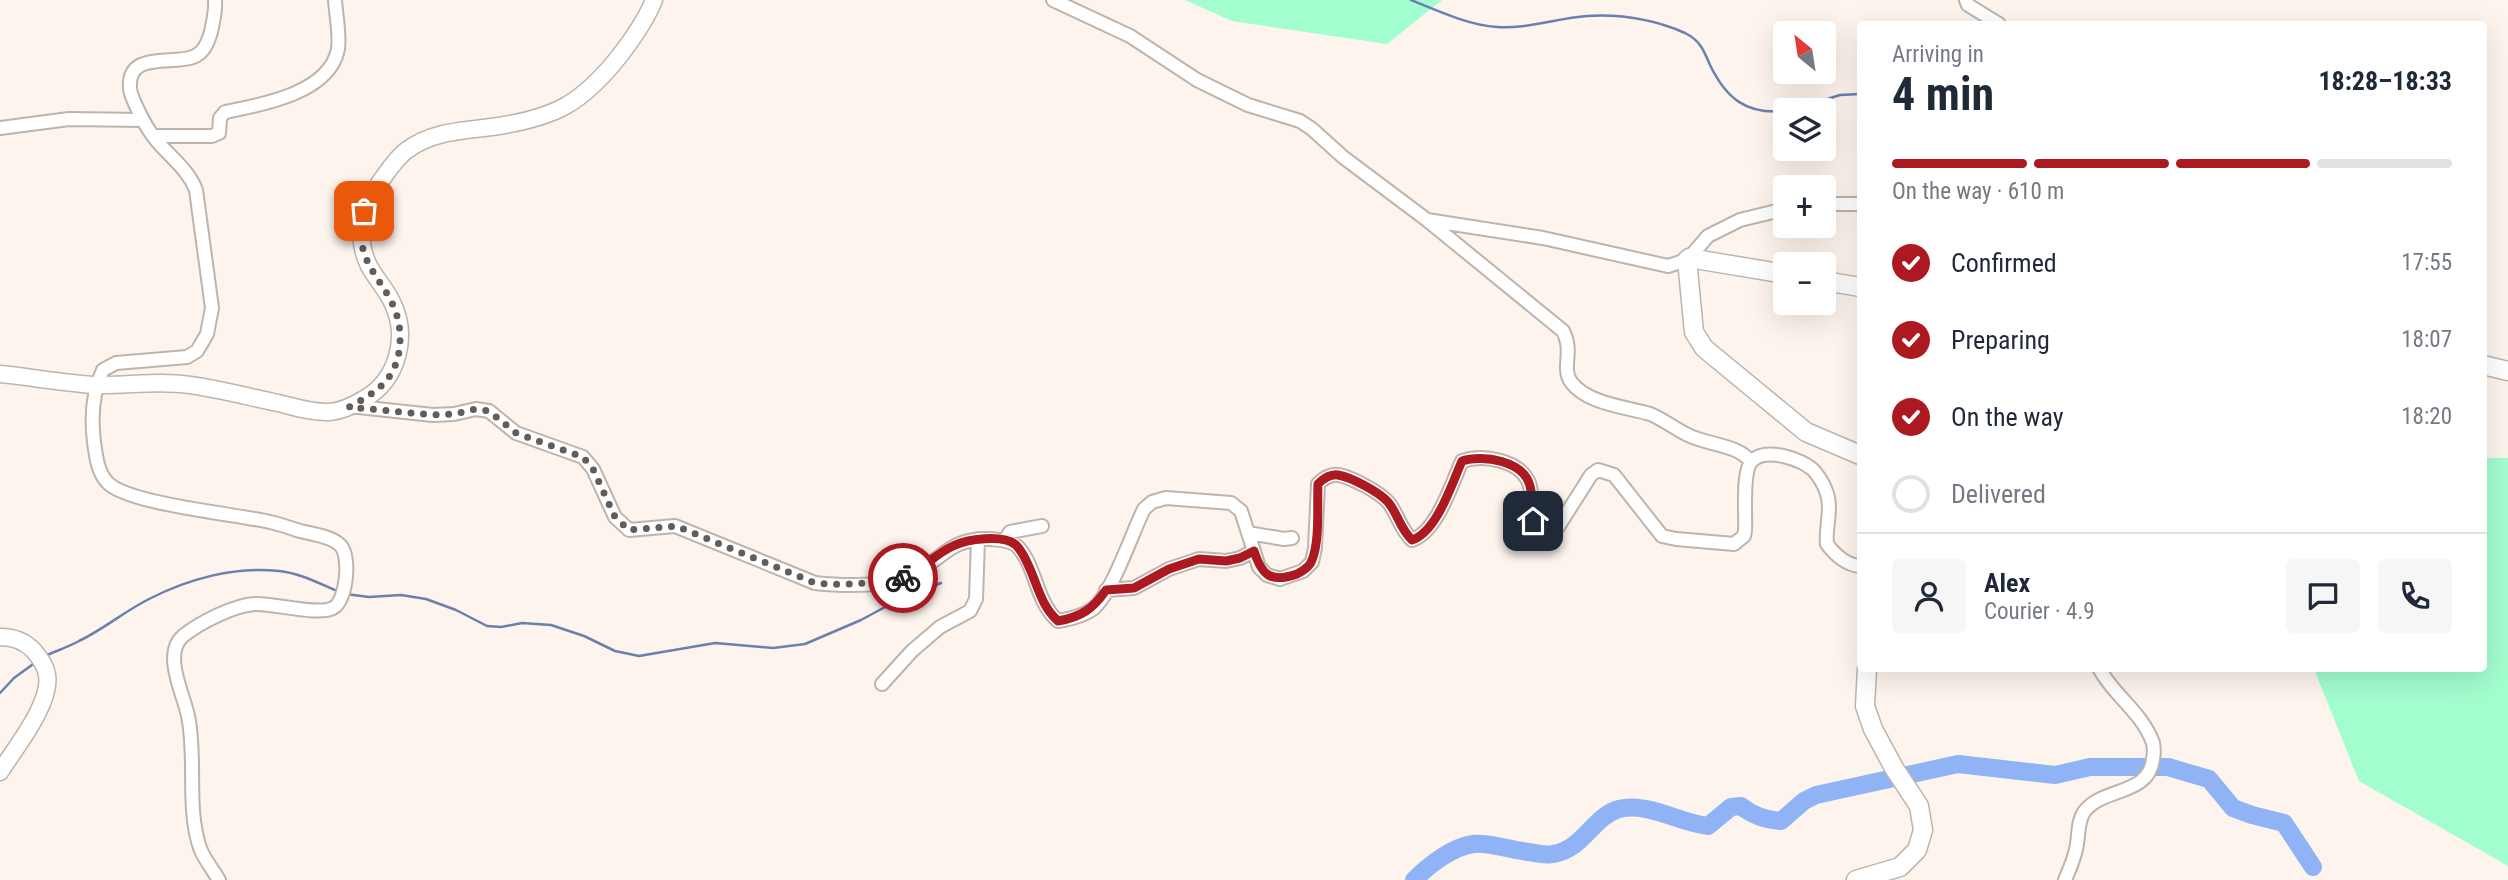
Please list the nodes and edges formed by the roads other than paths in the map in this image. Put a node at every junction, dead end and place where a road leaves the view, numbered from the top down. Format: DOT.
graph roads {
  1 [pos="215,0"];
  2 [pos="335,0"];
  3 [pos="654,0"];
  4 [pos="1053,0"];
  5 [pos="1966,0"];
  6 [pos="1994,21"];
  7 [pos="143,120"];
  8 [pos="0,128"];
  9 [pos="154,136"];
  10 [pos="1836,204"];
  11 [pos="1857,204"];
  12 [pos="1773,212"];
  13 [pos="1427,219"];
  14 [pos="1688,259"];
  15 [pos="1773,272"];
  16 [pos="1836,283"];
  17 [pos="1857,286"];
  18 [pos="2487,366"];
  19 [pos="2508,371"];
  20 [pos="0,374"];
  21 [pos="96,385"];
  22 [pos="349,407"];
  23 [pos="1857,454"];
  24 [pos="1751,462"];
  25 [pos="1042,526"];
  26 [pos="1248,533"];
  27 [pos="978,538"];
  28 [pos="1292,538"];
  29 [pos="1005,540"];
  30 [pos="1254,551"];
  31 [pos="1857,566"];
  32 [pos="1106,590"];
  33 [pos="0,637"];
  34 [pos="1867,672"];
  35 [pos="2101,672"];
  36 [pos="881,684"];
  37 [pos="0,772"];
  38 [pos="219,880"];
  39 [pos="1856,880"];
  40 [pos="2065,880"];
  1 -- 7 [label="street"];
  2 -- 9 [label="street"];
  3 -- 22 [label="street"];
  4 -- 13 [label="street"];
  5 -- 6 [label="street"];
  7 -- 8 [label="street"];
  7 -- 9 [label="street"];
  9 -- 21 [label="street"];
  10 -- 11 [label="street"];
  12 -- 14 [label="street"];
  13 -- 14 [label="street"];
  13 -- 24 [label="street"];
  14 -- 15 [label="main road"];
  14 -- 23 [label="main road"];
  16 -- 17 [label="main road"];
  18 -- 19 [label="main road"];
  20 -- 21 [label="street"];
  21 -- 22 [label="street"];
  21 -- 38 [label="street"];
  22 -- 27 [label="street"];
  24 -- 30 [label="street"];
  24 -- 31 [label="street"];
  25 -- 29 [label="street"];
  26 -- 28 [label="street"];
  26 -- 30 [label="street"];
  26 -- 32 [label="street"];
  27 -- 29 [label="street"];
  27 -- 36 [label="street"];
  29 -- 32 [label="street"];
  30 -- 32 [label="street"];
  33 -- 37 [label="street"];
  34 -- 39 [label="main road"];
  35 -- 40 [label="street"];
}
